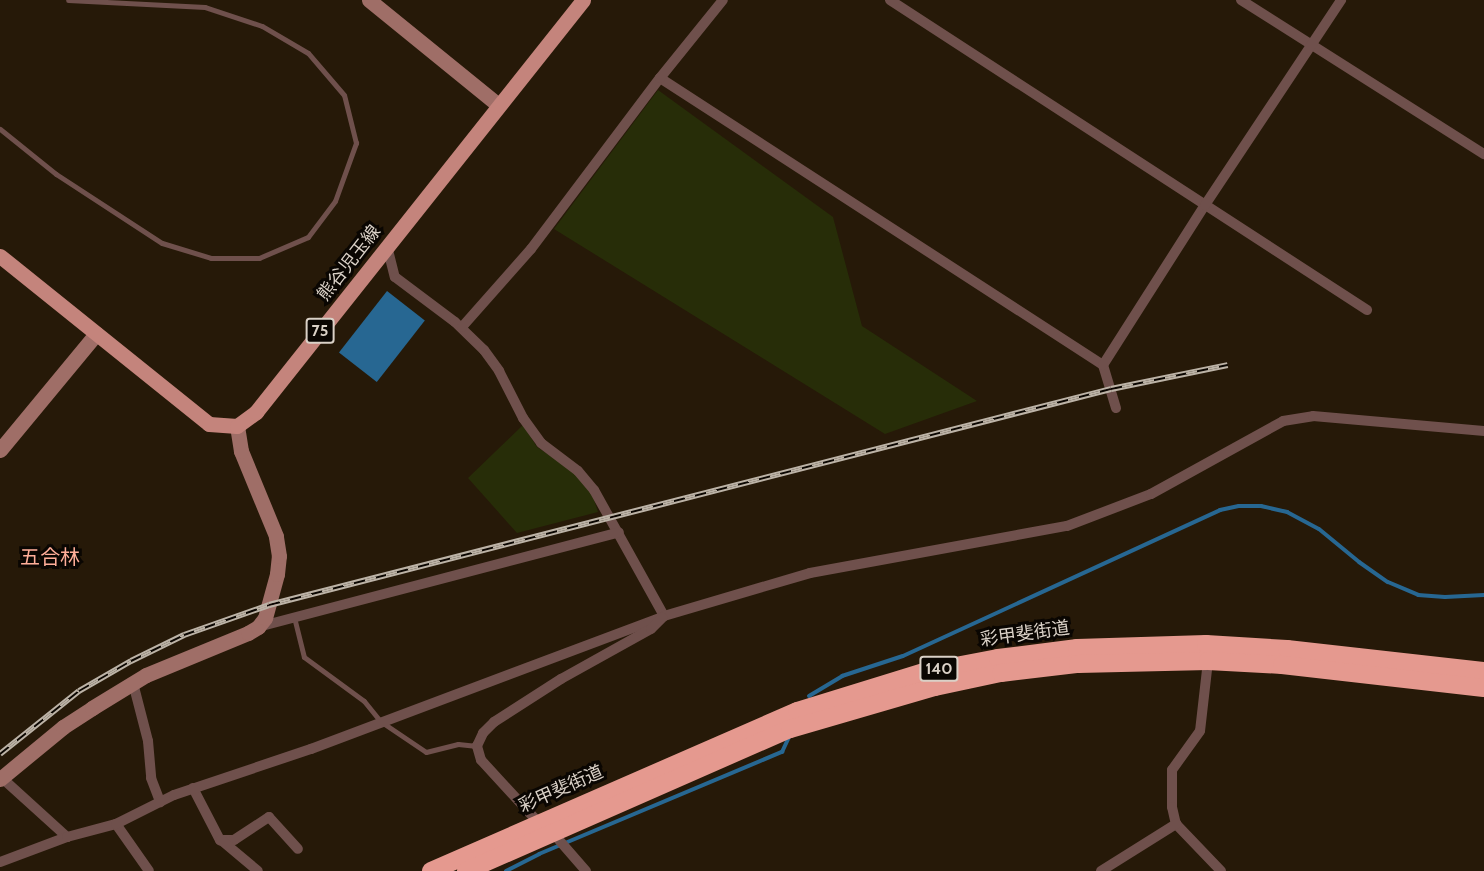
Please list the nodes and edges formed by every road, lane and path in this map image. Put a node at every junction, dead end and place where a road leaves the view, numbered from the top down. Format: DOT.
graph roads {
  1 [pos="68,0"];
  2 [pos="369,0"];
  3 [pos="583,0"];
  4 [pos="723,0"];
  5 [pos="890,0"];
  6 [pos="1240,0"];
  7 [pos="1341,0"];
  8 [pos="1312,45"];
  9 [pos="660,78"];
  10 [pos="498,105"];
  11 [pos="0,129"];
  12 [pos="1484,154"];
  13 [pos="1205,205"];
  14 [pos="387,246"];
  15 [pos="0,256"];
  16 [pos="1367,310"];
  17 [pos="462,327"];
  18 [pos="96,334"];
  19 [pos="1104,364"];
  20 [pos="1116,408"];
  21 [pos="237,426"];
  22 [pos="1484,431"];
  23 [pos="0,450"];
  24 [pos="619,532"];
  25 [pos="664,616"];
  26 [pos="294,617"];
  27 [pos="258,627"];
  28 [pos="1208,661"];
  29 [pos="1484,671"];
  30 [pos="133,683"];
  31 [pos="1484,688"];
  32 [pos="380,722"];
  33 [pos="477,746"];
  34 [pos="1,778"];
  35 [pos="193,788"];
  36 [pos="160,801"];
  37 [pos="116,824"];
  38 [pos="1176,824"];
  39 [pos="545,827"];
  40 [pos="67,837"];
  41 [pos="220,840"];
  42 [pos="298,849"];
  43 [pos="0,862"];
  44 [pos="149,871"];
  45 [pos="258,871"];
  46 [pos="430,871"];
  47 [pos="466,871"];
  48 [pos="586,871"];
  49 [pos="1101,871"];
  50 [pos="1221,871"];
  1 -- 11 [label="lane"];
  2 -- 10 [label="street"];
  3 -- 10 [label="main road, 熊谷児玉線 / 75"];
  4 -- 9 [label="street"];
  5 -- 13 [label="street"];
  6 -- 8 [label="street"];
  7 -- 8 [label="street"];
  8 -- 12 [label="street"];
  8 -- 13 [label="street"];
  9 -- 17 [label="street"];
  9 -- 19 [label="street"];
  10 -- 14 [label="main road, 熊谷児玉線 / 75"];
  13 -- 16 [label="street"];
  13 -- 19 [label="street"];
  14 -- 17 [label="street"];
  14 -- 21 [label="main road, 熊谷児玉線 / 75"];
  15 -- 18 [label="main road"];
  17 -- 24 [label="street"];
  18 -- 21 [label="main road"];
  18 -- 23 [label="street"];
  19 -- 20 [label="street"];
  21 -- 27 [label="street"];
  22 -- 25 [label="street"];
  24 -- 25 [label="street"];
  24 -- 26 [label="street"];
  25 -- 32 [label="street"];
  25 -- 33 [label="street"];
  26 -- 27 [label="street"];
  26 -- 32 [label="lane"];
  27 -- 30 [label="street"];
  28 -- 31 [label="highway, 彩甲斐街道 / 140"];
  28 -- 38 [label="street"];
  28 -- 39 [label="highway, 彩甲斐街道 / 140"];
  29 -- 39 [label="highway, 彩甲斐街道 / 140"];
  30 -- 34 [label="street"];
  30 -- 36 [label="street"];
  32 -- 33 [label="lane"];
  32 -- 35 [label="street"];
  33 -- 39 [label="street"];
  34 -- 40 [label="street"];
  35 -- 36 [label="street"];
  35 -- 41 [label="street"];
  36 -- 37 [label="street"];
  37 -- 40 [label="street"];
  37 -- 44 [label="street"];
  38 -- 49 [label="street"];
  38 -- 50 [label="street"];
  39 -- 46 [label="highway, 彩甲斐街道 / 140"];
  39 -- 47 [label="highway, 彩甲斐街道 / 140"];
  39 -- 48 [label="street"];
  40 -- 43 [label="street"];
  41 -- 42 [label="street"];
  41 -- 45 [label="street"];
}
